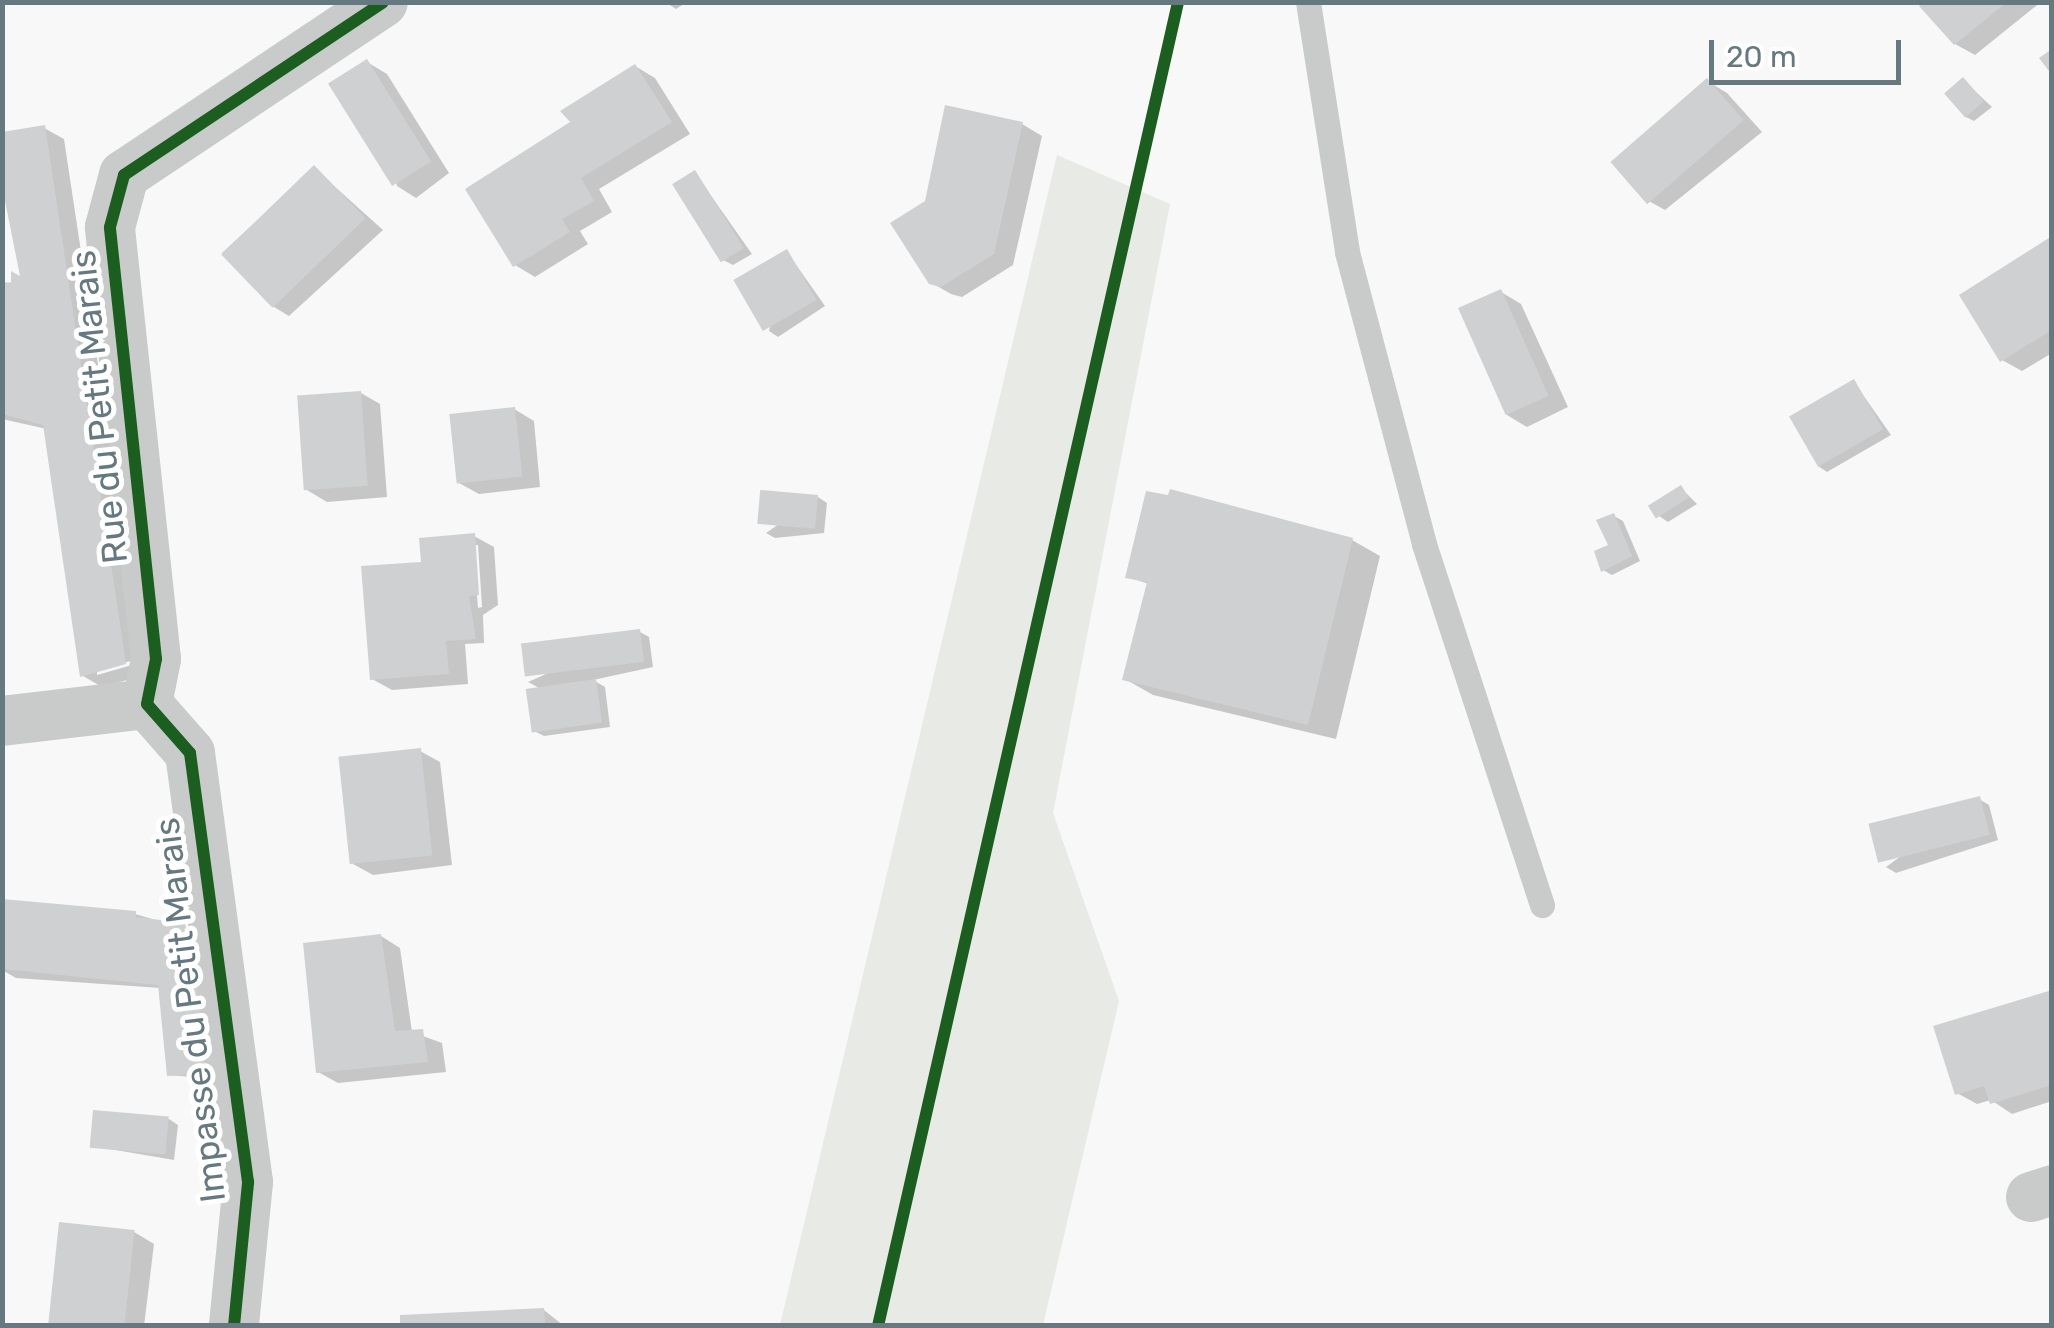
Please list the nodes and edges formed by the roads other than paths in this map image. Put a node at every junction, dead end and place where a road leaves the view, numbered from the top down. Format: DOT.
graph roads {
  1 [pos="383,2"];
  2 [pos="1308,2"];
  3 [pos="147,704"];
  4 [pos="2,722"];
  5 [pos="1542,905"];
  6 [pos="234,1326"];
  1 -- 3 [label="street, Rue du Petit Marais"];
  2 -- 5 [label="lane"];
  3 -- 4 [label="street"];
  3 -- 6 [label="street, Impasse du Petit Marais"];
}
